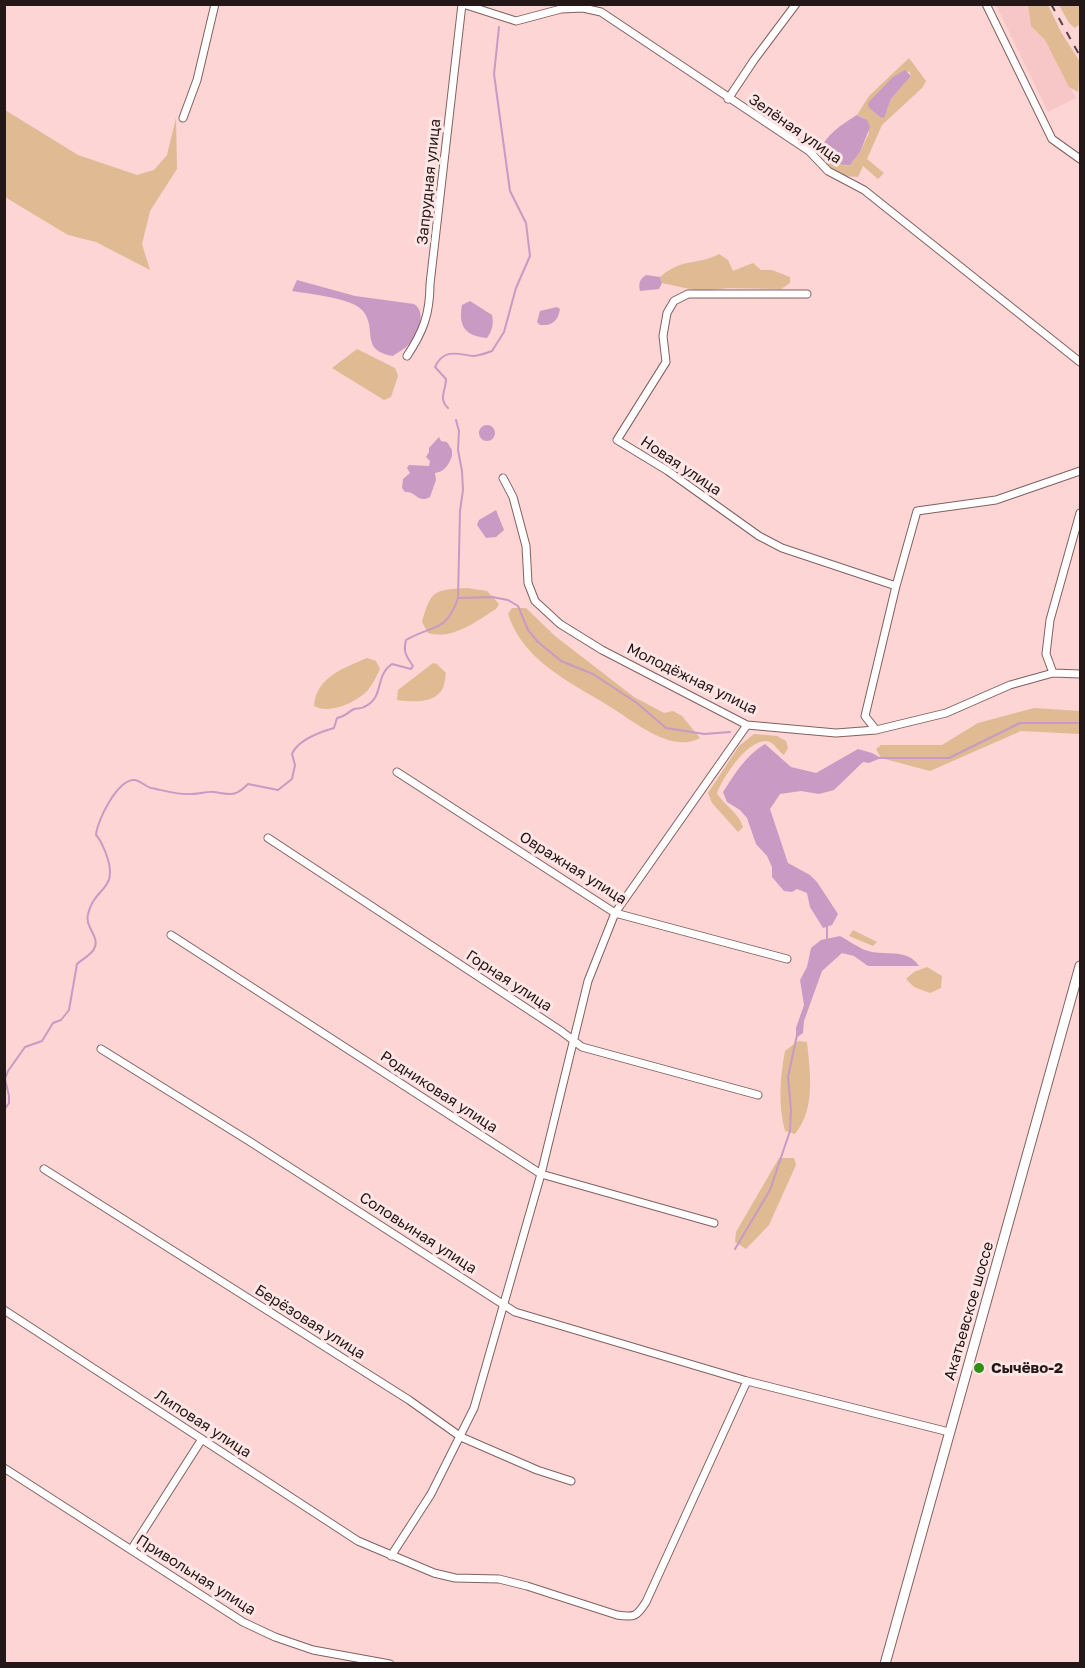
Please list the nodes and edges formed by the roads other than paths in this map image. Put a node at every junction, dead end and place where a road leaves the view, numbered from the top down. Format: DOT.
graph roads {
  1 [pos="215,4"];
  2 [pos="463,4"];
  3 [pos="796,4"];
  4 [pos="986,4"];
  5 [pos="728,99"];
  6 [pos="183,118"];
  7 [pos="1080,159"];
  8 [pos="807,294"];
  9 [pos="406,356"];
  10 [pos="1080,362"];
  11 [pos="1080,472"];
  12 [pos="503,478"];
  13 [pos="1080,513"];
  14 [pos="896,586"];
  15 [pos="1053,673"];
  16 [pos="1080,674"];
  17 [pos="747,725"];
  18 [pos="876,730"];
  19 [pos="397,772"];
  20 [pos="268,838"];
  21 [pos="615,913"];
  22 [pos="171,935"];
  23 [pos="787,958"];
  24 [pos="1080,966"];
  25 [pos="572,1040"];
  26 [pos="102,1049"];
  27 [pos="758,1095"];
  28 [pos="44,1169"];
  29 [pos="541,1174"];
  30 [pos="714,1223"];
  31 [pos="505,1305"];
  32 [pos="4,1310"];
  33 [pos="747,1381"];
  34 [pos="949,1432"];
  35 [pos="461,1437"];
  36 [pos="202,1439"];
  37 [pos="4,1468"];
  38 [pos="571,1481"];
  39 [pos="131,1550"];
  40 [pos="391,1556"];
  41 [pos="390,1664"];
  42 [pos="885,1664"];
  1 -- 6 [label="street"];
  2 -- 5 [label="street, Зелёная улица"];
  2 -- 9 [label="street, Запрудная улица"];
  3 -- 5 [label="street"];
  4 -- 7 [label="street"];
  5 -- 10 [label="street, Зелёная улица"];
  8 -- 14 [label="street, Новая улица"];
  11 -- 14 [label="street"];
  12 -- 17 [label="street, Молодёжная улица"];
  13 -- 15 [label="street"];
  14 -- 18 [label="street"];
  15 -- 16 [label="street, Молодёжная улица"];
  15 -- 18 [label="street, Молодёжная улица"];
  17 -- 18 [label="street, Молодёжная улица"];
  17 -- 21 [label="street"];
  19 -- 21 [label="street, Овражная улица"];
  20 -- 25 [label="street, Горная улица"];
  21 -- 23 [label="street, Овражная улица"];
  21 -- 25 [label="street"];
  22 -- 29 [label="street, Родниковая улица"];
  24 -- 34 [label="street, Акатьевское шоссе"];
  25 -- 27 [label="street, Горная улица"];
  25 -- 29 [label="street"];
  26 -- 31 [label="street, Соловьиная улица"];
  28 -- 35 [label="street, Берёзовая улица"];
  29 -- 30 [label="street, Родниковая улица"];
  29 -- 31 [label="street"];
  31 -- 33 [label="street, Соловьиная улица"];
  31 -- 35 [label="street"];
  32 -- 36 [label="street, Липовая улица"];
  33 -- 34 [label="street, Соловьиная улица"];
  33 -- 40 [label="street, Липовая улица"];
  34 -- 42 [label="street, Акатьевское шоссе"];
  35 -- 38 [label="street, Берёзовая улица"];
  35 -- 40 [label="street"];
  36 -- 39 [label="street"];
  36 -- 40 [label="street, Липовая улица"];
  37 -- 39 [label="street, Привольная улица"];
  39 -- 41 [label="street, Привольная улица"];
}
